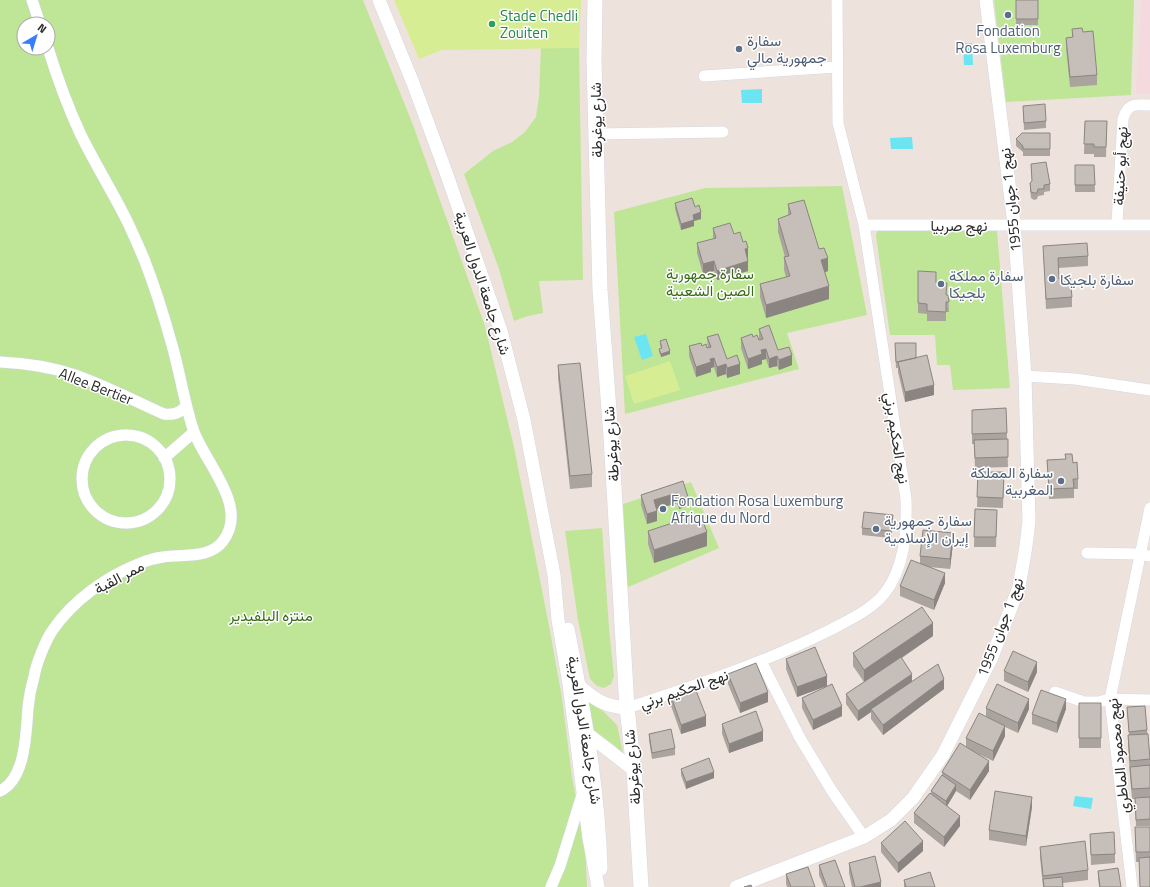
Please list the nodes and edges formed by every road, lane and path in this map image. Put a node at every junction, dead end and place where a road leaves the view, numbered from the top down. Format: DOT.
graph roads {
  1 [pos="32,0"];
  2 [pos="379,0"];
  3 [pos="596,0"];
  4 [pos="837,0"];
  5 [pos="986,0"];
  6 [pos="37,16"];
  7 [pos="51,56"];
  8 [pos="838,67"];
  9 [pos="704,76"];
  10 [pos="1150,105"];
  11 [pos="723,132"];
  12 [pos="596,134"];
  13 [pos="1014,224"];
  14 [pos="1117,224"];
  15 [pos="864,225"];
  16 [pos="1150,225"];
  17 [pos="0,362"];
  18 [pos="1025,376"];
  19 [pos="1150,390"];
  20 [pos="186,406"];
  21 [pos="194,432"];
  22 [pos="164,458"];
  23 [pos="1150,508"];
  24 [pos="1086,553"];
  25 [pos="1145,555"];
  26 [pos="554,575"];
  27 [pos="761,662"];
  28 [pos="568,677"];
  29 [pos="580,687"];
  30 [pos="1055,692"];
  31 [pos="1110,699"];
  32 [pos="1150,700"];
  33 [pos="627,708"];
  34 [pos="574,721"];
  35 [pos="589,736"];
  36 [pos="634,770"];
  37 [pos="0,791"];
  38 [pos="583,794"];
  39 [pos="864,837"];
  40 [pos="551,887"];
  41 [pos="598,887"];
  42 [pos="602,887"];
  43 [pos="641,887"];
  44 [pos="736,887"];
  45 [pos="1132,887"];
  1 -- 6 [label="street"];
  2 -- 26 [label="street, شارع جامعة الدول العربية"];
  3 -- 12 [label="main road, شارع يوغرطة"];
  4 -- 8 [label="street, نهج الحكيم برني"];
  5 -- 13 [label="street, نهج 1 جوان 1955"];
  7 -- 20 [label="street, ممر القبة"];
  8 -- 9 [label="street"];
  8 -- 15 [label="street, نهج الحكيم برني"];
  10 -- 14 [label="street, نهج أبو حنيفة"];
  11 -- 12 [label="street"];
  12 -- 33 [label="main road, شارع يوغرطة"];
  13 -- 14 [label="street, نهج صربيا"];
  13 -- 15 [label="street, نهج صربيا"];
  13 -- 18 [label="street, نهج 1 جوان 1955"];
  14 -- 16 [label="street, نهج صربيا"];
  15 -- 27 [label="street, نهج الحكيم برني"];
  17 -- 20 [label="street, Allee Bertier"];
  18 -- 19 [label="street"];
  18 -- 39 [label="street, نهج 1 جوان 1955"];
  20 -- 21 [label="street, ممر القبة"];
  21 -- 22 [label="street"];
  21 -- 37 [label="street, ممر القبة"];
  22 -- 22 [label="street"];
  23 -- 25 [label="street, نهج محمود الماطري"];
  24 -- 25 [label="street"];
  25 -- 31 [label="street, نهج محمود الماطري"];
  26 -- 28 [label="street, شارع جامعة الدول العربية"];
  26 -- 29 [label="street, شارع جامعة الدول العربية"];
  27 -- 33 [label="street, نهج الحكيم برني"];
  27 -- 39 [label="street"];
  28 -- 29 [label="street"];
  28 -- 34 [label="street, شارع جامعة الدول العربية"];
  29 -- 33 [label="street"];
  29 -- 35 [label="street, شارع جامعة الدول العربية"];
  30 -- 31 [label="street"];
  31 -- 32 [label="street"];
  31 -- 45 [label="street, نهج محمود الماطري"];
  33 -- 36 [label="main road, شارع يوغرطة"];
  34 -- 35 [label="street"];
  34 -- 38 [label="street, شارع جامعة الدول العربية"];
  35 -- 36 [label="street"];
  35 -- 42 [label="street, شارع جامعة الدول العربية"];
  36 -- 43 [label="main road, شارع يوغرطة"];
  38 -- 40 [label="street"];
  38 -- 41 [label="street, شارع جامعة الدول العربية"];
  39 -- 44 [label="street, نهج 1 جوان 1955"];
}
